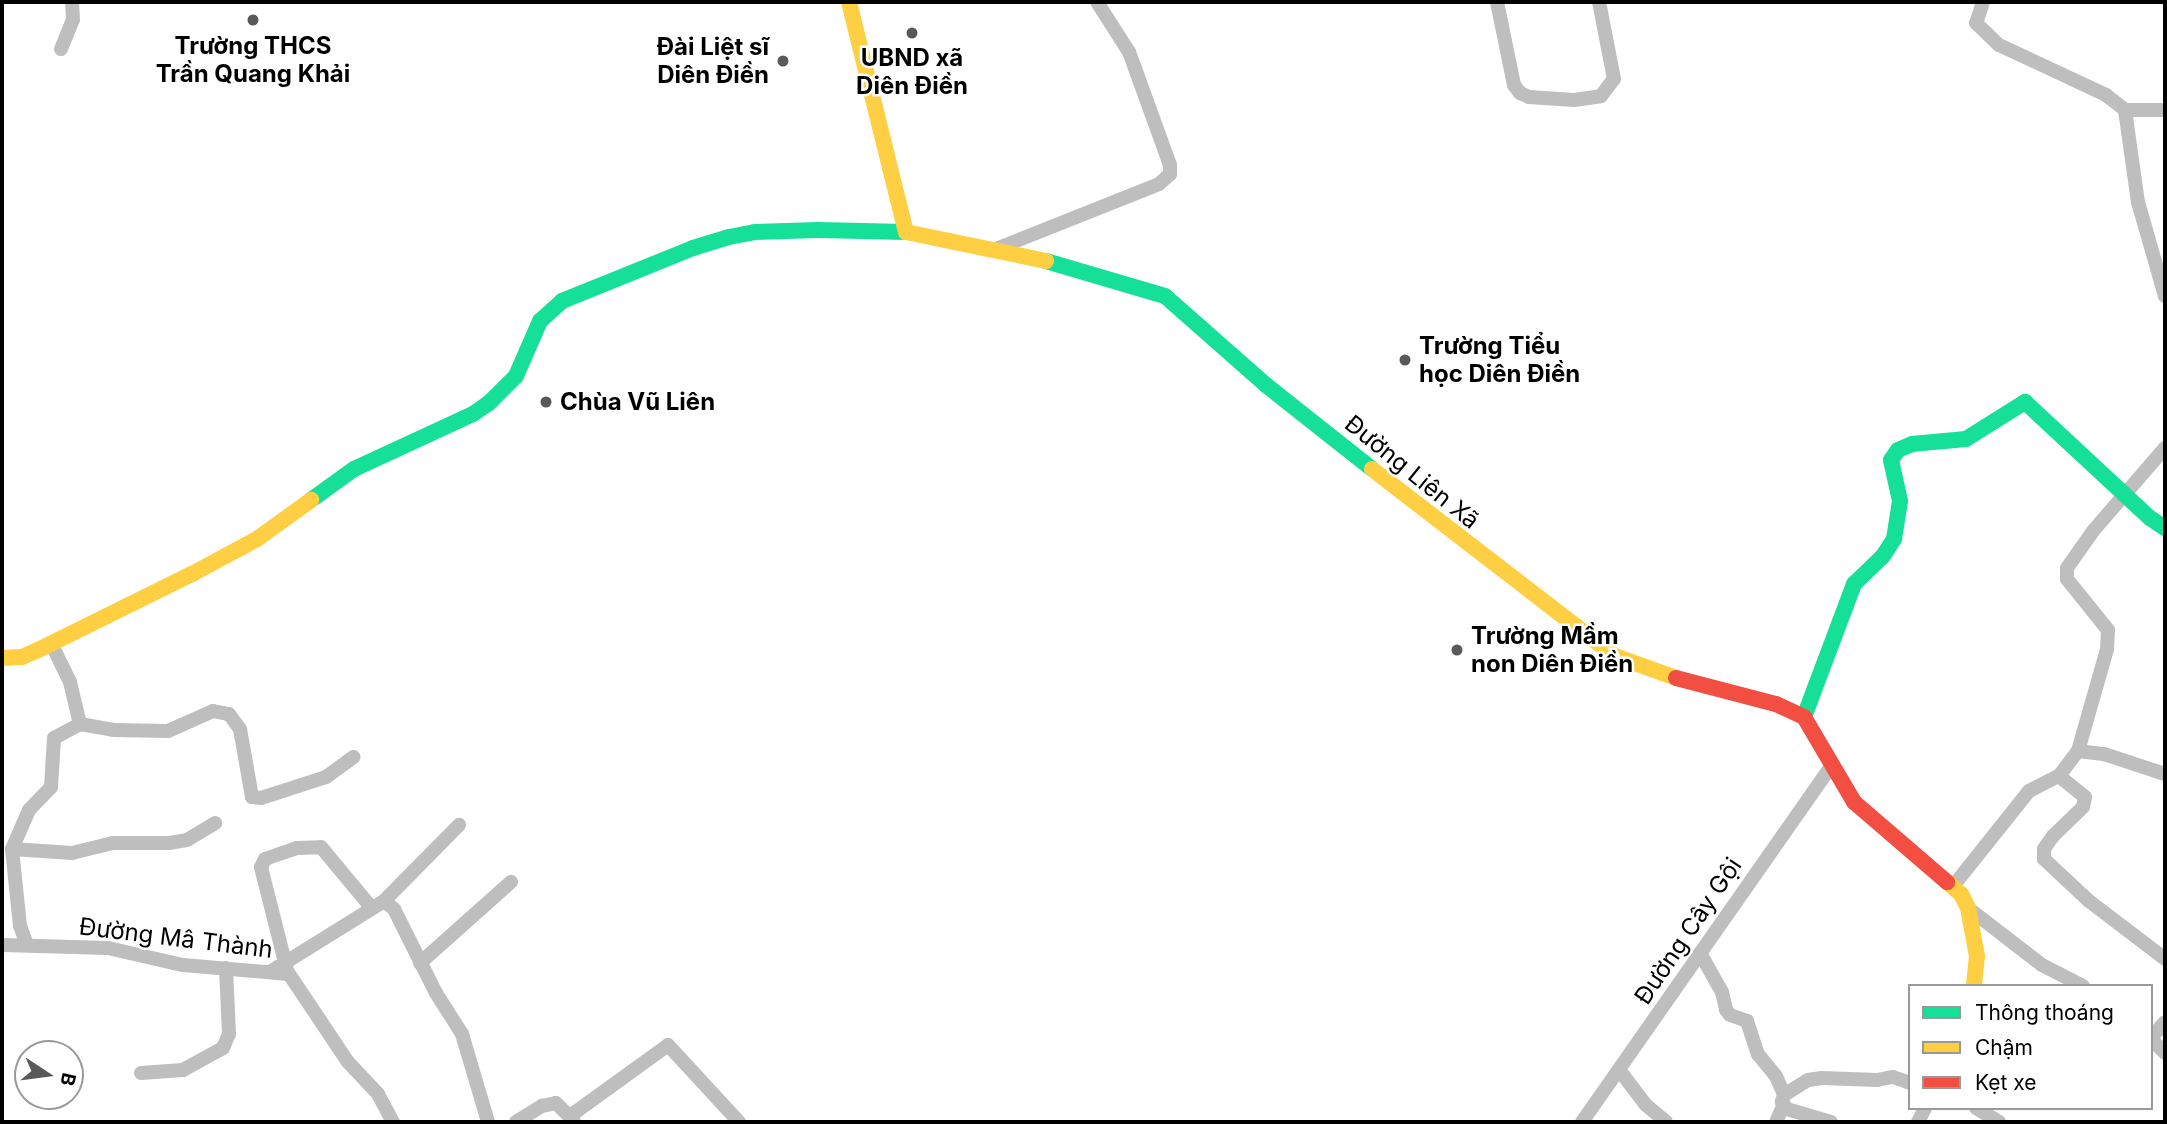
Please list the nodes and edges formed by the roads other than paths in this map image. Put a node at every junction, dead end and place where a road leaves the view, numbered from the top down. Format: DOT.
graph roads {
  1 [pos="72,2"];
  2 [pos="849,2"];
  3 [pos="1097,2"];
  4 [pos="1497,2"];
  5 [pos="1599,2"];
  6 [pos="1983,2"];
  7 [pos="61,49"];
  8 [pos="2125,110"];
  9 [pos="2165,110"];
  10 [pos="906,232"];
  11 [pos="996,249"];
  12 [pos="2165,296"];
  13 [pos="2165,448"];
  14 [pos="2126,495"];
  15 [pos="2165,528"];
  16 [pos="51,643"];
  17 [pos="2,658"];
  18 [pos="1804,717"];
  19 [pos="80,724"];
  20 [pos="2078,751"];
  21 [pos="354,757"];
  22 [pos="1831,766"];
  23 [pos="2165,774"];
  24 [pos="2059,776"];
  25 [pos="215,823"];
  26 [pos="459,825"];
  27 [pos="12,849"];
  28 [pos="511,882"];
  29 [pos="1954,885"];
  30 [pos="377,904"];
  31 [pos="1968,908"];
  32 [pos="2,945"];
  33 [pos="27,945"];
  34 [pos="1700,953"];
  35 [pos="2165,959"];
  36 [pos="420,963"];
  37 [pos="226,968"];
  38 [pos="287,968"];
  39 [pos="1974,984"];
  40 [pos="2079,984"];
  41 [pos="2165,1022"];
  42 [pos="2153,1036"];
  43 [pos="2153,1040"];
  44 [pos="2165,1053"];
  45 [pos="1620,1072"];
  46 [pos="141,1073"];
  47 [pos="1908,1082"];
  48 [pos="1783,1100"];
  49 [pos="1979,1110"];
  50 [pos="572,1119"];
  51 [pos="393,1122"];
  52 [pos="488,1122"];
  53 [pos="516,1122"];
  54 [pos="739,1122"];
  55 [pos="1582,1122"];
  56 [pos="1666,1122"];
  57 [pos="1776,1122"];
  58 [pos="1830,1122"];
  59 [pos="1999,1122"];
  1 -- 7 [label="street"];
  2 -- 10 [label="street"];
  3 -- 11 [label="street"];
  4 -- 5 [label="street"];
  6 -- 8 [label="street"];
  8 -- 9 [label="street"];
  8 -- 12 [label="street"];
  10 -- 11 [label="street, Đường Liên Xã"];
  10 -- 16 [label="street, Đường Liên Xã"];
  11 -- 18 [label="street, Đường Liên Xã"];
  13 -- 14 [label="street"];
  14 -- 15 [label="street"];
  14 -- 18 [label="street"];
  14 -- 20 [label="street"];
  16 -- 17 [label="street, Đường Liên Xã"];
  16 -- 19 [label="street"];
  18 -- 22 [label="street"];
  19 -- 21 [label="street"];
  19 -- 27 [label="street"];
  20 -- 23 [label="street"];
  20 -- 24 [label="street"];
  22 -- 29 [label="street"];
  22 -- 34 [label="street, Đường Cây Gội"];
  24 -- 29 [label="street"];
  24 -- 35 [label="street"];
  25 -- 27 [label="street"];
  26 -- 30 [label="street"];
  27 -- 33 [label="street"];
  28 -- 36 [label="street"];
  29 -- 31 [label="street"];
  30 -- 36 [label="street"];
  30 -- 38 [label="street"];
  30 -- 38 [label="street"];
  31 -- 39 [label="street"];
  31 -- 40 [label="street"];
  32 -- 33 [label="street, Đường Mâ Thành"];
  33 -- 37 [label="street, Đường Mâ Thành"];
  34 -- 45 [label="street, Đường Cây Gội"];
  34 -- 48 [label="street"];
  36 -- 52 [label="street"];
  37 -- 38 [label="street, Đường Mâ Thành"];
  37 -- 46 [label="street"];
  38 -- 51 [label="street, Đường Mâ Thành"];
  41 -- 42 [label="street"];
  43 -- 44 [label="street"];
  45 -- 55 [label="street, Đường Cây Gội"];
  45 -- 56 [label="street"];
  47 -- 48 [label="street"];
  48 -- 57 [label="street"];
  48 -- 58 [label="street"];
  49 -- 59 [label="street"];
  50 -- 53 [label="street"];
  50 -- 54 [label="street"];
}
